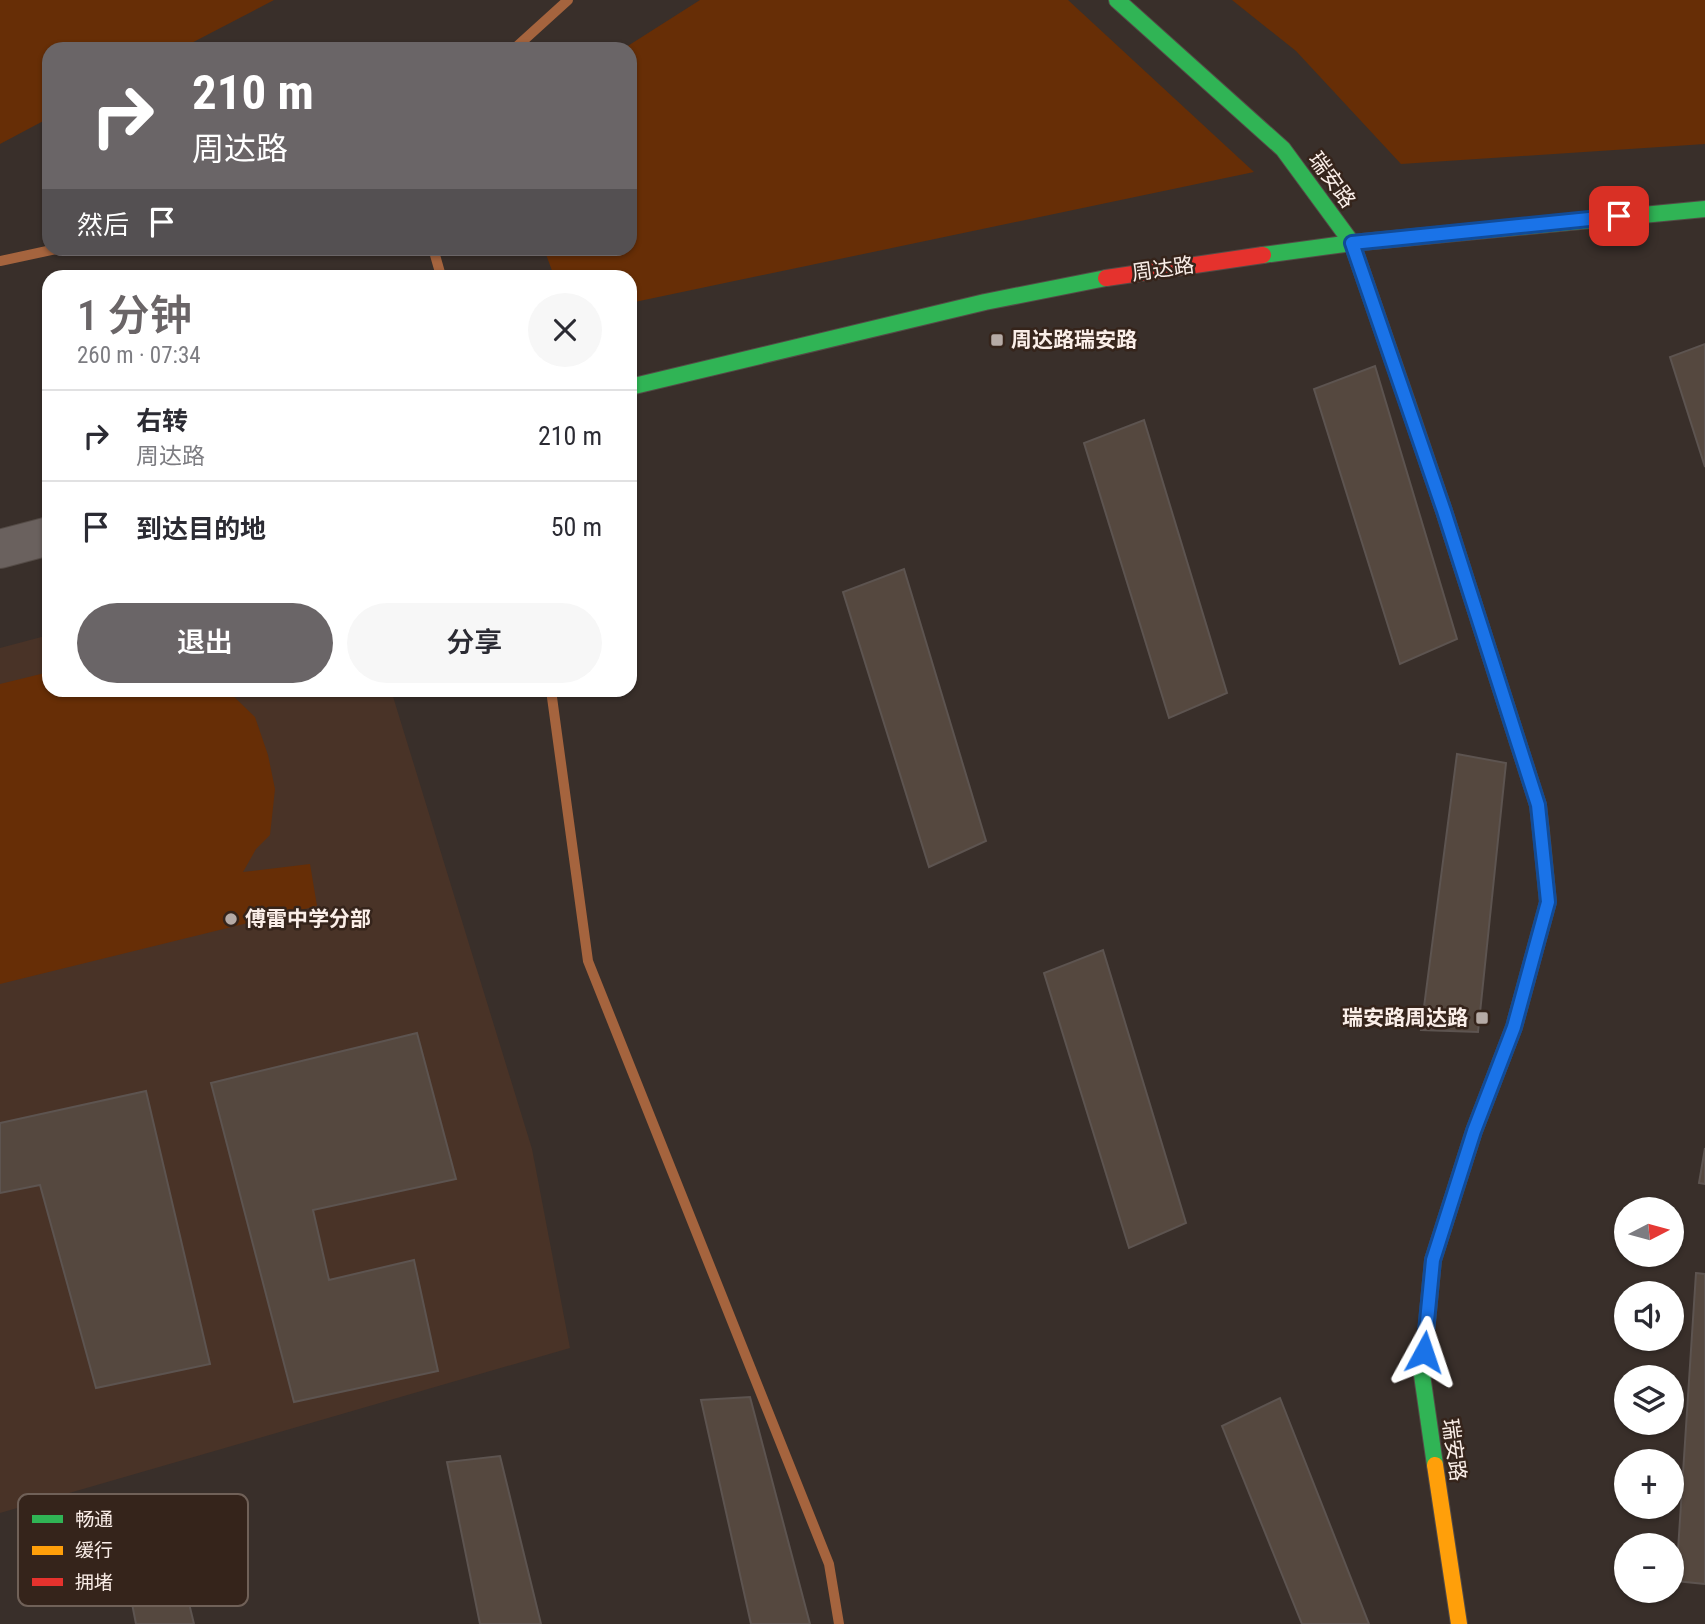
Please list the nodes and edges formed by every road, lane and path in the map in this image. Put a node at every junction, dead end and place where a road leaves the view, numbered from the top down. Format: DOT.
graph roads {
  1 [pos="1117,0"];
  2 [pos="1705,209"];
  3 [pos="1352,243"];
  4 [pos="637,385"];
  5 [pos="42,538"];
  6 [pos="0,549"];
  7 [pos="1459,1624"];
  1 -- 3 [label="street, 瑞安路"];
  2 -- 3 [label="street, 周达路"];
  3 -- 4 [label="street, 周达路"];
  3 -- 7 [label="street, 瑞安路"];
  5 -- 6 [label="street"];
}
